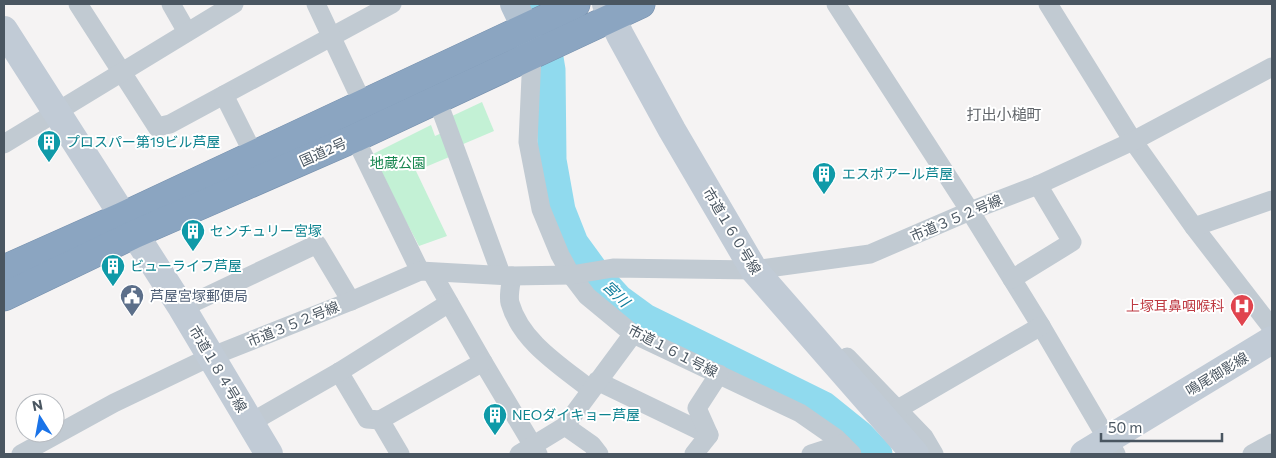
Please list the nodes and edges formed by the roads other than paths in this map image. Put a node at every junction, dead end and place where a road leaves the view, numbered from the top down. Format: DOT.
graph roads {
  1 [pos="78,4"];
  2 [pos="171,4"];
  3 [pos="234,4"];
  4 [pos="316,4"];
  5 [pos="392,4"];
  6 [pos="640,4"];
  7 [pos="836,4"];
  8 [pos="1048,4"];
  9 [pos="609,10"];
  10 [pos="541,14"];
  11 [pos="4,30"];
  12 [pos="187,32"];
  13 [pos="330,37"];
  14 [pos="543,50"];
  15 [pos="1272,67"];
  16 [pos="121,72"];
  17 [pos="224,95"];
  18 [pos="437,99"];
  19 [pos="363,104"];
  20 [pos="56,111"];
  21 [pos="355,138"];
  22 [pos="1134,141"];
  23 [pos="4,144"];
  24 [pos="254,155"];
  25 [pos="1038,185"];
  26 [pos="1272,200"];
  27 [pos="970,211"];
  28 [pos="129,225"];
  29 [pos="1194,227"];
  30 [pos="4,270"];
  31 [pos="754,270"];
  32 [pos="426,272"];
  33 [pos="577,274"];
  34 [pos="506,275"];
  35 [pos="1012,279"];
  36 [pos="4,297"];
  37 [pos="351,301"];
  38 [pos="449,303"];
  39 [pos="182,308"];
  40 [pos="797,321"];
  41 [pos="1041,326"];
  42 [pos="1272,328"];
  43 [pos="633,334"];
  44 [pos="1272,340"];
  45 [pos="210,357"];
  46 [pos="483,362"];
  47 [pos="338,372"];
  48 [pos="719,374"];
  49 [pos="594,386"];
  50 [pos="898,409"];
  51 [pos="380,420"];
  52 [pos="250,423"];
  53 [pos="565,426"];
  54 [pos="709,435"];
  55 [pos="1272,443"];
  56 [pos="1112,447"];
  57 [pos="847,449"];
  58 [pos="530,452"];
  59 [pos="21,454"];
  60 [pos="267,454"];
  61 [pos="400,454"];
  62 [pos="598,454"];
  63 [pos="694,454"];
  64 [pos="811,454"];
  65 [pos="915,454"];
  66 [pos="934,454"];
  67 [pos="1084,454"];
  68 [pos="1252,454"];
  1 -- 16 [label="street"];
  2 -- 12 [label="street"];
  3 -- 12 [label="street"];
  4 -- 13 [label="street"];
  5 -- 13 [label="street"];
  6 -- 9 [label="highway, 国道2号"];
  7 -- 27 [label="street"];
  8 -- 22 [label="street"];
  9 -- 14 [label="highway, 国道2号"];
  9 -- 31 [label="street, 市道１６０号線"];
  10 -- 14 [label="main road"];
  10 -- 19 [label="highway, 国道2号"];
  11 -- 20 [label="street, 市道１８４号線"];
  12 -- 16 [label="street"];
  13 -- 17 [label="street"];
  13 -- 19 [label="street"];
  14 -- 18 [label="highway, 国道2号"];
  14 -- 33 [label="street, 市道１６１号線"];
  15 -- 22 [label="street, 市道３５２号線"];
  16 -- 17 [label="street"];
  16 -- 20 [label="street"];
  17 -- 24 [label="street"];
  18 -- 21 [label="highway, 国道2号"];
  18 -- 34 [label="street"];
  19 -- 24 [label="highway, 国道2号"];
  20 -- 23 [label="street"];
  20 -- 28 [label="street, 市道１８４号線"];
  21 -- 28 [label="highway, 国道2号"];
  21 -- 32 [label="street"];
  22 -- 25 [label="street, 市道３５２号線"];
  22 -- 29 [label="street"];
  24 -- 28 [label="highway, 国道2号"];
  25 -- 27 [label="street, 市道３５２号線"];
  25 -- 35 [label="street"];
  26 -- 29 [label="street"];
  27 -- 31 [label="street, 市道３５２号線"];
  27 -- 35 [label="street"];
  28 -- 30 [label="highway, 国道2号"];
  28 -- 36 [label="highway, 国道2号"];
  28 -- 39 [label="street, 市道１８４号線"];
  29 -- 42 [label="street"];
  31 -- 33 [label="street, 市道３５２号線"];
  31 -- 40 [label="street, 市道１６０号線"];
  32 -- 34 [label="street, 市道３５２号線"];
  32 -- 37 [label="street, 市道３５２号線"];
  32 -- 38 [label="street"];
  33 -- 34 [label="street, 市道３５２号線"];
  33 -- 43 [label="street, 市道１６１号線"];
  34 -- 49 [label="street"];
  35 -- 41 [label="street"];
  37 -- 39 [label="street"];
  37 -- 45 [label="street, 市道３５２号線"];
  38 -- 46 [label="street"];
  38 -- 47 [label="street"];
  39 -- 45 [label="street, 市道１８４号線"];
  40 -- 50 [label="street"];
  40 -- 65 [label="street, 市道１６０号線"];
  41 -- 50 [label="street"];
  41 -- 56 [label="street"];
  43 -- 48 [label="street, 市道１６１号線"];
  43 -- 49 [label="street"];
  44 -- 56 [label="street, 鳴尾御影線"];
  45 -- 52 [label="street, 市道１８４号線"];
  45 -- 59 [label="street, 市道３５２号線"];
  46 -- 51 [label="street"];
  46 -- 58 [label="street"];
  47 -- 51 [label="street"];
  47 -- 52 [label="street"];
  48 -- 54 [label="street"];
  48 -- 57 [label="street, 市道１６１号線"];
  49 -- 53 [label="street"];
  49 -- 54 [label="street"];
  50 -- 66 [label="street"];
  51 -- 61 [label="street"];
  52 -- 60 [label="street, 市道１８４号線"];
  53 -- 58 [label="street"];
  53 -- 62 [label="street"];
  54 -- 63 [label="street"];
  55 -- 68 [label="street"];
  56 -- 67 [label="street, 鳴尾御影線"];
  57 -- 64 [label="street"];
}
